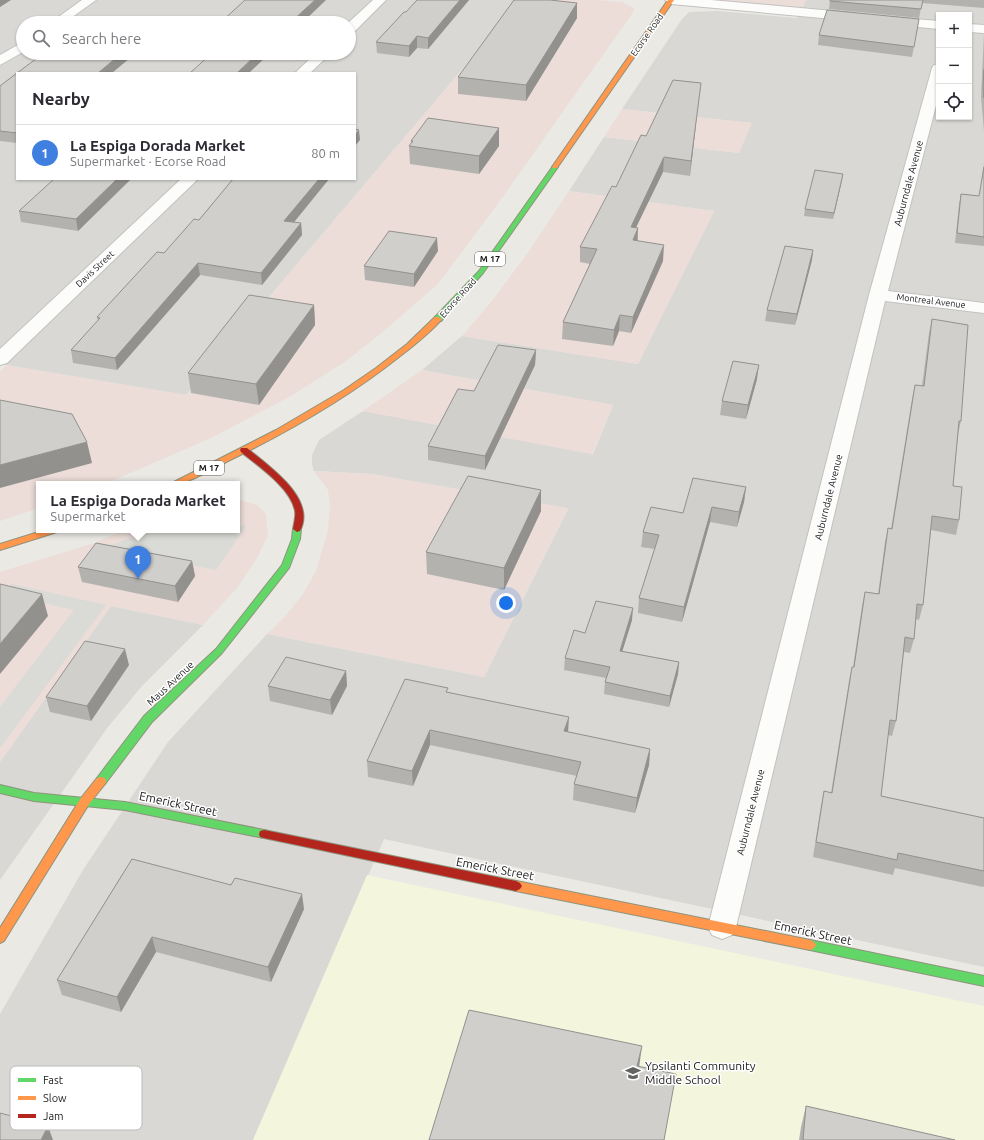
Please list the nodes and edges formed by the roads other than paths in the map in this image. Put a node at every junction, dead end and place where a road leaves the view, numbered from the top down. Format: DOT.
graph roads {
  1 [pos="90,0"];
  2 [pos="380,0"];
  3 [pos="671,0"];
  4 [pos="66,16"];
  5 [pos="356,22"];
  6 [pos="936,25"];
  7 [pos="972,28"];
  8 [pos="984,29"];
  9 [pos="16,51"];
  10 [pos="316,60"];
  11 [pos="0,61"];
  12 [pos="303,72"];
  13 [pos="936,79"];
  14 [pos="189,180"];
  15 [pos="878,295"];
  16 [pos="984,308"];
  17 [pos="0,359"];
  18 [pos="244,450"];
  19 [pos="180,481"];
  20 [pos="44,533"];
  21 [pos="0,547"];
  22 [pos="0,789"];
  23 [pos="85,801"];
  24 [pos="722,927"];
  25 [pos="0,938"];
  26 [pos="984,981"];
  1 -- 4 [label="street"];
  2 -- 5 [label="street"];
  3 -- 6 [label="street"];
  3 -- 18 [label="main road, Ecorse Road / M 17"];
  7 -- 8 [label="street"];
  9 -- 11 [label="street"];
  10 -- 12 [label="street"];
  13 -- 15 [label="street, Auburndale Avenue"];
  14 -- 17 [label="street, Davis Street"];
  15 -- 16 [label="street, Montreal Avenue"];
  15 -- 24 [label="street, Auburndale Avenue"];
  18 -- 19 [label="main road, Ecorse Road / M 17"];
  18 -- 23 [label="main road, Maus Avenue"];
  20 -- 21 [label="main road"];
  22 -- 23 [label="main road, Emerick Street"];
  23 -- 24 [label="main road, Emerick Street"];
  23 -- 25 [label="main road, Maus Avenue"];
  24 -- 26 [label="main road, Emerick Street"];
}
